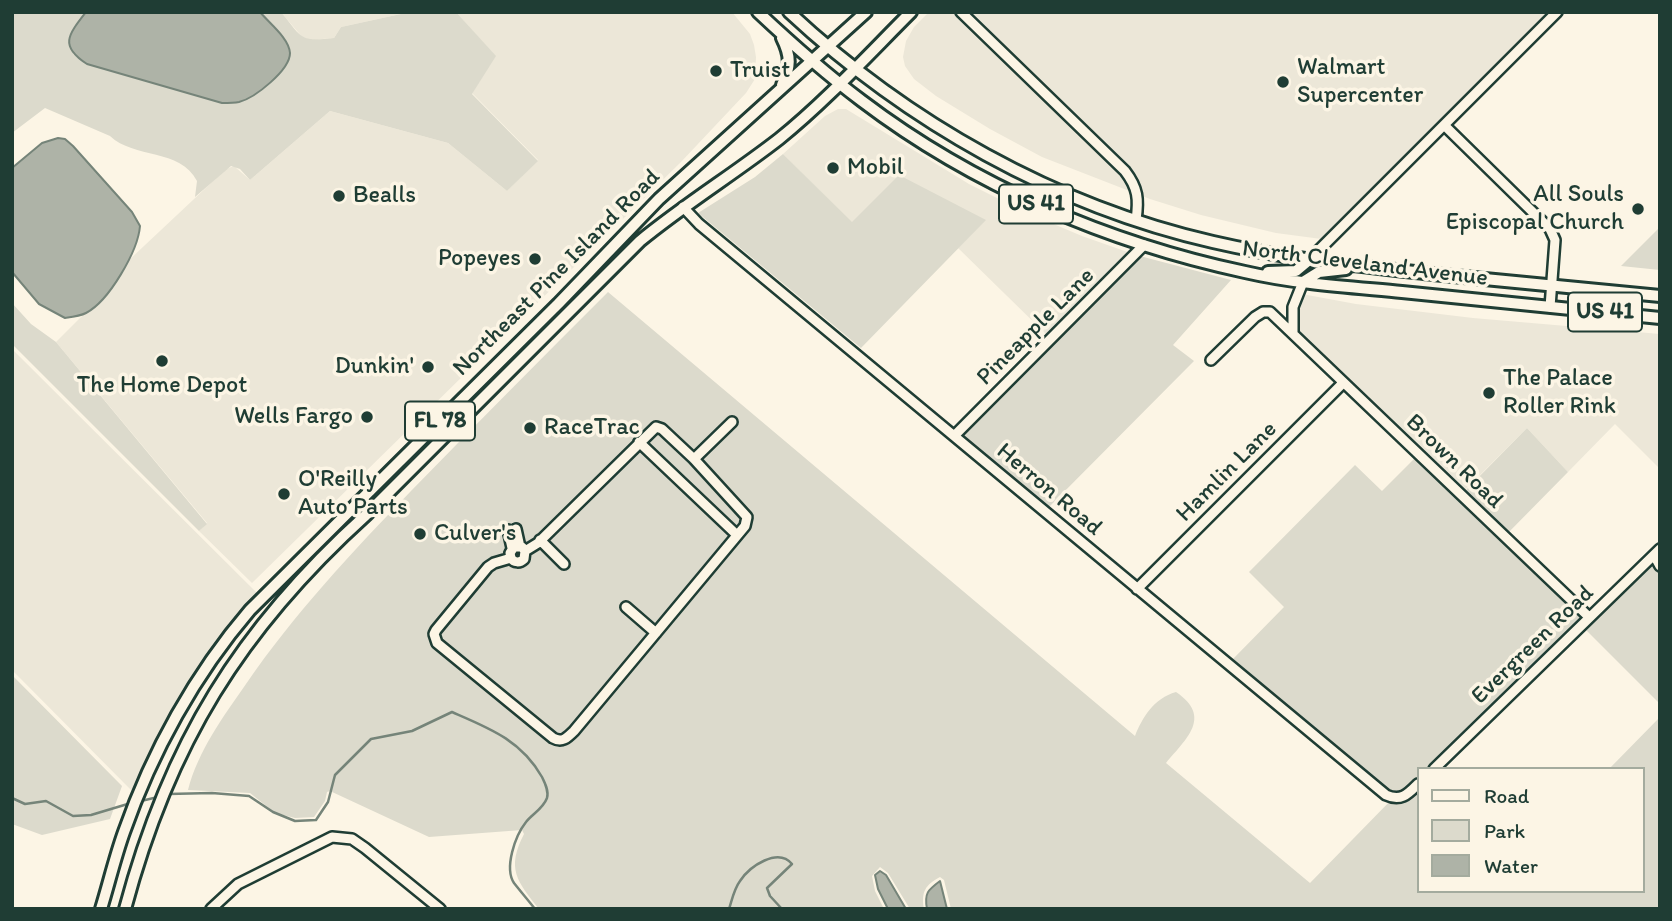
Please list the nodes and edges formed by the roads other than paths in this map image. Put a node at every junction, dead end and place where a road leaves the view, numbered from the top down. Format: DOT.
graph roads {
  1 [pos="758,12"];
  2 [pos="789,12"];
  3 [pos="866,12"];
  4 [pos="911,12"];
  5 [pos="961,12"];
  6 [pos="1557,12"];
  7 [pos="780,33"];
  8 [pos="828,47"];
  9 [pos="812,62"];
  10 [pos="855,69"];
  11 [pos="840,84"];
  12 [pos="780,91"];
  13 [pos="1444,125"];
  14 [pos="683,207"];
  15 [pos="1136,220"];
  16 [pos="1144,245"];
  17 [pos="1308,261"];
  18 [pos="1360,266"];
  19 [pos="1248,273"];
  20 [pos="1303,282"];
  21 [pos="1552,285"];
  22 [pos="1660,296"];
  23 [pos="1550,307"];
  24 [pos="1660,318"];
  25 [pos="1293,333"];
  26 [pos="1211,360"];
  27 [pos="1343,383"];
  28 [pos="732,422"];
  29 [pos="954,436"];
  30 [pos="639,442"];
  31 [pos="694,459"];
  32 [pos="368,493"];
  33 [pos="512,530"];
  34 [pos="737,535"];
  35 [pos="540,540"];
  36 [pos="517,551"];
  37 [pos="1657,552"];
  38 [pos="564,564"];
  39 [pos="1660,566"];
  40 [pos="302,578"];
  41 [pos="1137,589"];
  42 [pos="626,607"];
  43 [pos="1588,617"];
  44 [pos="656,634"];
  45 [pos="1436,767"];
  46 [pos="1416,786"];
  47 [pos="101,909"];
  48 [pos="125,909"];
  49 [pos="211,909"];
  50 [pos="440,909"];
  1 -- 7 [label="main road, North Cleveland Avenue / US 41"];
  2 -- 8 [label="main road, North Cleveland Avenue / US 41"];
  3 -- 8 [label="main road, FL 78"];
  4 -- 10 [label="main road, FL 78"];
  5 -- 15 [label="street"];
  6 -- 13 [label="street"];
  7 -- 9 [label="main road, North Cleveland Avenue / US 41"];
  7 -- 12 [label="main road"];
  8 -- 9 [label="main road, FL 78"];
  8 -- 10 [label="main road, North Cleveland Avenue / US 41"];
  9 -- 11 [label="main road, North Cleveland Avenue / US 41"];
  9 -- 12 [label="main road, Northeast Pine Island Road / FL 78"];
  10 -- 11 [label="main road, FL 78"];
  10 -- 15 [label="main road, North Cleveland Avenue / US 41"];
  11 -- 14 [label="main road, Northeast Pine Island Road / FL 78"];
  11 -- 16 [label="main road, North Cleveland Avenue / US 41"];
  12 -- 32 [label="main road, Northeast Pine Island Road / FL 78"];
  13 -- 17 [label="street"];
  13 -- 21 [label="street"];
  14 -- 29 [label="street, Herron Road"];
  14 -- 40 [label="main road, Northeast Pine Island Road / FL 78"];
  15 -- 17 [label="main road, North Cleveland Avenue / US 41"];
  16 -- 19 [label="main road, North Cleveland Avenue / US 41"];
  16 -- 29 [label="street, Pineapple Lane"];
  17 -- 18 [label="main road, North Cleveland Avenue / US 41"];
  17 -- 19 [label="main road"];
  18 -- 20 [label="main road"];
  18 -- 21 [label="main road, North Cleveland Avenue / US 41"];
  19 -- 20 [label="main road, North Cleveland Avenue / US 41"];
  20 -- 23 [label="main road, North Cleveland Avenue / US 41"];
  20 -- 25 [label="street"];
  21 -- 22 [label="main road, North Cleveland Avenue / US 41"];
  21 -- 23 [label="street"];
  23 -- 24 [label="main road, North Cleveland Avenue / US 41"];
  25 -- 26 [label="street, Brown Road"];
  25 -- 27 [label="street, Brown Road"];
  27 -- 41 [label="street, Hamlin Lane"];
  27 -- 43 [label="street, Brown Road"];
  28 -- 31 [label="street"];
  29 -- 41 [label="street, Herron Road"];
  30 -- 31 [label="street"];
  30 -- 34 [label="street"];
  30 -- 35 [label="street"];
  31 -- 34 [label="street"];
  32 -- 40 [label="main road"];
  32 -- 47 [label="main road, Northeast Pine Island Road / FL 78"];
  33 -- 36 [label="street"];
  34 -- 44 [label="street"];
  35 -- 36 [label="street"];
  35 -- 38 [label="street"];
  36 -- 44 [label="street"];
  37 -- 39 [label="street"];
  37 -- 43 [label="street, Evergreen Road"];
  40 -- 48 [label="main road, Northeast Pine Island Road / FL 78"];
  41 -- 46 [label="street, Herron Road"];
  42 -- 44 [label="street"];
  43 -- 45 [label="street, Evergreen Road"];
  49 -- 50 [label="street"];
}
